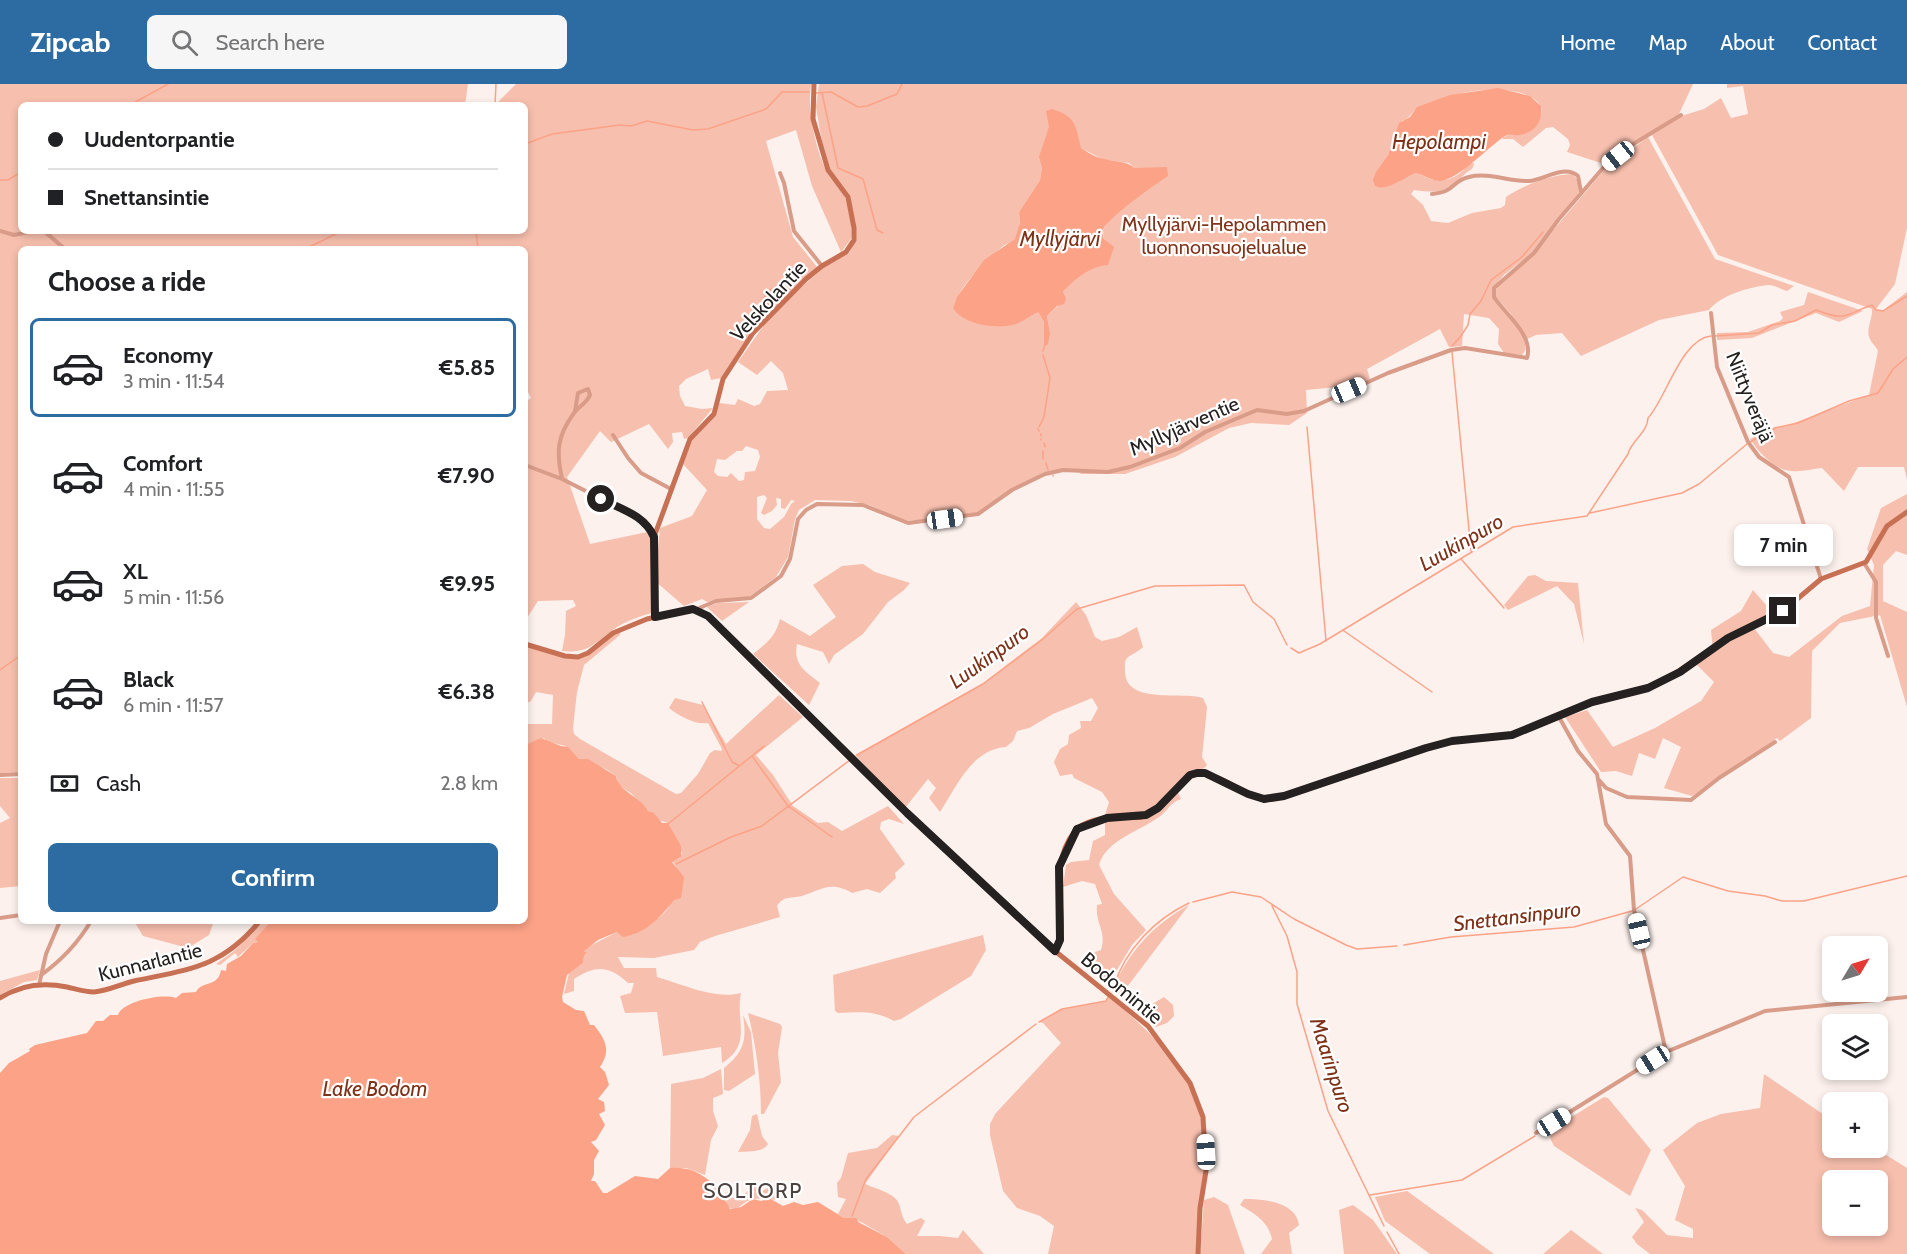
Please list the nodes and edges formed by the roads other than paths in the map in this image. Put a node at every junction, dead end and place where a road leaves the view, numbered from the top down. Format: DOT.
graph roads {
  1 [pos="813,84"];
  2 [pos="1681,115"];
  3 [pos="780,173"];
  4 [pos="1581,193"];
  5 [pos="1432,194"];
  6 [pos="0,231"];
  7 [pos="19,234"];
  8 [pos="47,234"];
  9 [pos="61,246"];
  10 [pos="822,266"];
  11 [pos="1711,313"];
  12 [pos="575,411"];
  13 [pos="613,435"];
  14 [pos="528,466"];
  15 [pos="562,479"];
  16 [pos="671,489"];
  17 [pos="1907,512"];
  18 [pos="654,537"];
  19 [pos="1864,563"];
  20 [pos="1821,579"];
  21 [pos="697,609"];
  22 [pos="655,617"];
  23 [pos="528,645"];
  24 [pos="1888,656"];
  25 [pos="1559,717"];
  26 [pos="1775,742"];
  27 [pos="18,774"];
  28 [pos="0,775"];
  29 [pos="1598,780"];
  30 [pos="18,915"];
  31 [pos="0,918"];
  32 [pos="59,924"];
  33 [pos="89,924"];
  34 [pos="257,924"];
  35 [pos="1055,951"];
  36 [pos="41,975"];
  37 [pos="39,985"];
  38 [pos="1907,997"];
  39 [pos="0,998"];
  40 [pos="1666,1052"];
  41 [pos="1536,1133"];
  42 [pos="1198,1254"];
  1 -- 10 [label="street, Velskolantie"];
  2 -- 4 [label="street"];
  3 -- 10 [label="street"];
  4 -- 5 [label="street"];
  4 -- 21 [label="street, Myllyjärventie"];
  6 -- 7 [label="street"];
  8 -- 9 [label="street"];
  10 -- 16 [label="street, Velskolantie"];
  11 -- 20 [label="street, Niittyveräjä"];
  12 -- 12 [label="street"];
  12 -- 15 [label="street"];
  13 -- 16 [label="street"];
  14 -- 15 [label="street"];
  15 -- 18 [label="street"];
  16 -- 18 [label="street, Velskolantie"];
  17 -- 19 [label="street"];
  18 -- 22 [label="street, Velskolantie"];
  19 -- 20 [label="street"];
  19 -- 24 [label="street"];
  20 -- 25 [label="street"];
  21 -- 22 [label="street"];
  21 -- 35 [label="street, Bodomintie"];
  22 -- 23 [label="street"];
  25 -- 29 [label="street"];
  25 -- 35 [label="street"];
  26 -- 29 [label="street"];
  27 -- 28 [label="street"];
  29 -- 40 [label="street"];
  30 -- 31 [label="street"];
  32 -- 36 [label="street"];
  33 -- 36 [label="street"];
  34 -- 37 [label="street, Kunnarlantie"];
  35 -- 42 [label="street, Bodomintie"];
  36 -- 37 [label="street"];
  37 -- 39 [label="street, Kunnarlantie"];
  38 -- 40 [label="street"];
  40 -- 41 [label="street"];
}
